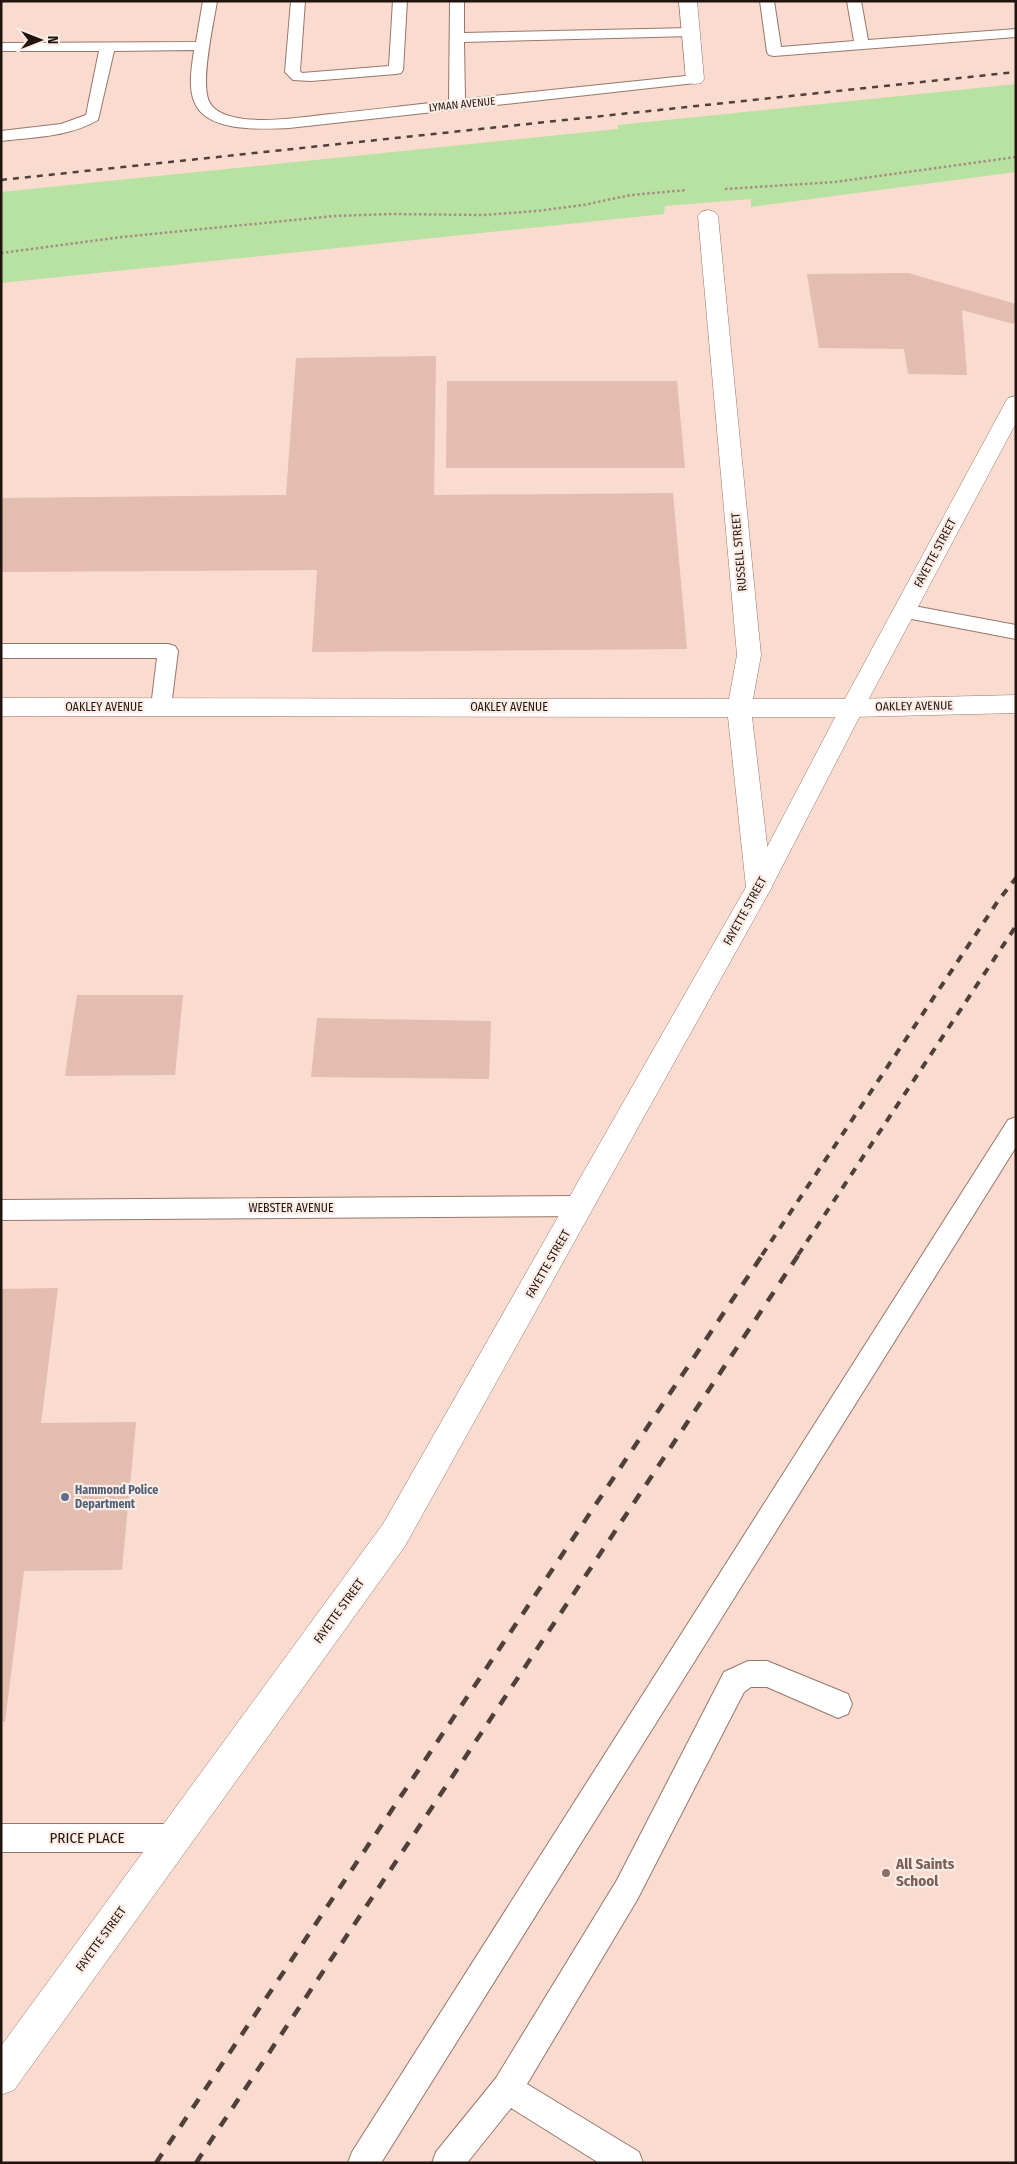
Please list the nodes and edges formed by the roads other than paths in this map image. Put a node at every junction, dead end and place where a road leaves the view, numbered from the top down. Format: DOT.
graph roads {
  1 [pos="210,1"];
  2 [pos="298,1"];
  3 [pos="400,1"];
  4 [pos="457,1"];
  5 [pos="688,1"];
  6 [pos="767,1"];
  7 [pos="854,1"];
  8 [pos="691,32"];
  9 [pos="1016,33"];
  10 [pos="457,38"];
  11 [pos="862,45"];
  12 [pos="203,46"];
  13 [pos="1,47"];
  14 [pos="107,47"];
  15 [pos="695,78"];
  16 [pos="457,104"];
  17 [pos="1,136"];
  18 [pos="708,216"];
  19 [pos="1016,403"];
  20 [pos="904,611"];
  21 [pos="1016,632"];
  22 [pos="1,651"];
  23 [pos="1016,704"];
  24 [pos="1,707"];
  25 [pos="161,707"];
  26 [pos="739,708"];
  27 [pos="852,708"];
  28 [pos="759,887"];
  29 [pos="1016,1127"];
  30 [pos="580,1206"];
  31 [pos="1,1210"];
  32 [pos="838,1704"];
  33 [pos="1,1838"];
  34 [pos="173,1838"];
  35 [pos="1,2077"];
  36 [pos="507,2089"];
  37 [pos="363,2163"];
  38 [pos="447,2163"];
  39 [pos="628,2163"];
  1 -- 12 [label="lane, LYMAN AVENUE"];
  2 -- 3 [label="lane"];
  4 -- 10 [label="lane"];
  5 -- 8 [label="street"];
  6 -- 11 [label="lane"];
  7 -- 11 [label="lane"];
  8 -- 10 [label="lane"];
  8 -- 15 [label="street"];
  9 -- 11 [label="lane"];
  10 -- 16 [label="lane"];
  12 -- 14 [label="lane"];
  12 -- 16 [label="lane, LYMAN AVENUE"];
  13 -- 14 [label="lane"];
  14 -- 17 [label="lane"];
  15 -- 16 [label="lane, LYMAN AVENUE"];
  18 -- 26 [label="street, RUSSELL STREET"];
  19 -- 20 [label="street, FAYETTE STREET"];
  20 -- 21 [label="lane"];
  20 -- 27 [label="street, FAYETTE STREET"];
  22 -- 25 [label="lane"];
  23 -- 27 [label="street, OAKLEY AVENUE"];
  24 -- 25 [label="street, OAKLEY AVENUE"];
  25 -- 26 [label="street, OAKLEY AVENUE"];
  26 -- 27 [label="street, OAKLEY AVENUE"];
  26 -- 28 [label="street, RUSSELL STREET"];
  27 -- 28 [label="street, FAYETTE STREET"];
  28 -- 30 [label="street, FAYETTE STREET"];
  29 -- 37 [label="lane"];
  30 -- 31 [label="lane, WEBSTER AVENUE"];
  30 -- 34 [label="street, FAYETTE STREET"];
  32 -- 36 [label="lane"];
  33 -- 34 [label="lane, PRICE PLACE"];
  34 -- 35 [label="street, FAYETTE STREET"];
  36 -- 38 [label="lane"];
  36 -- 39 [label="lane"];
}
